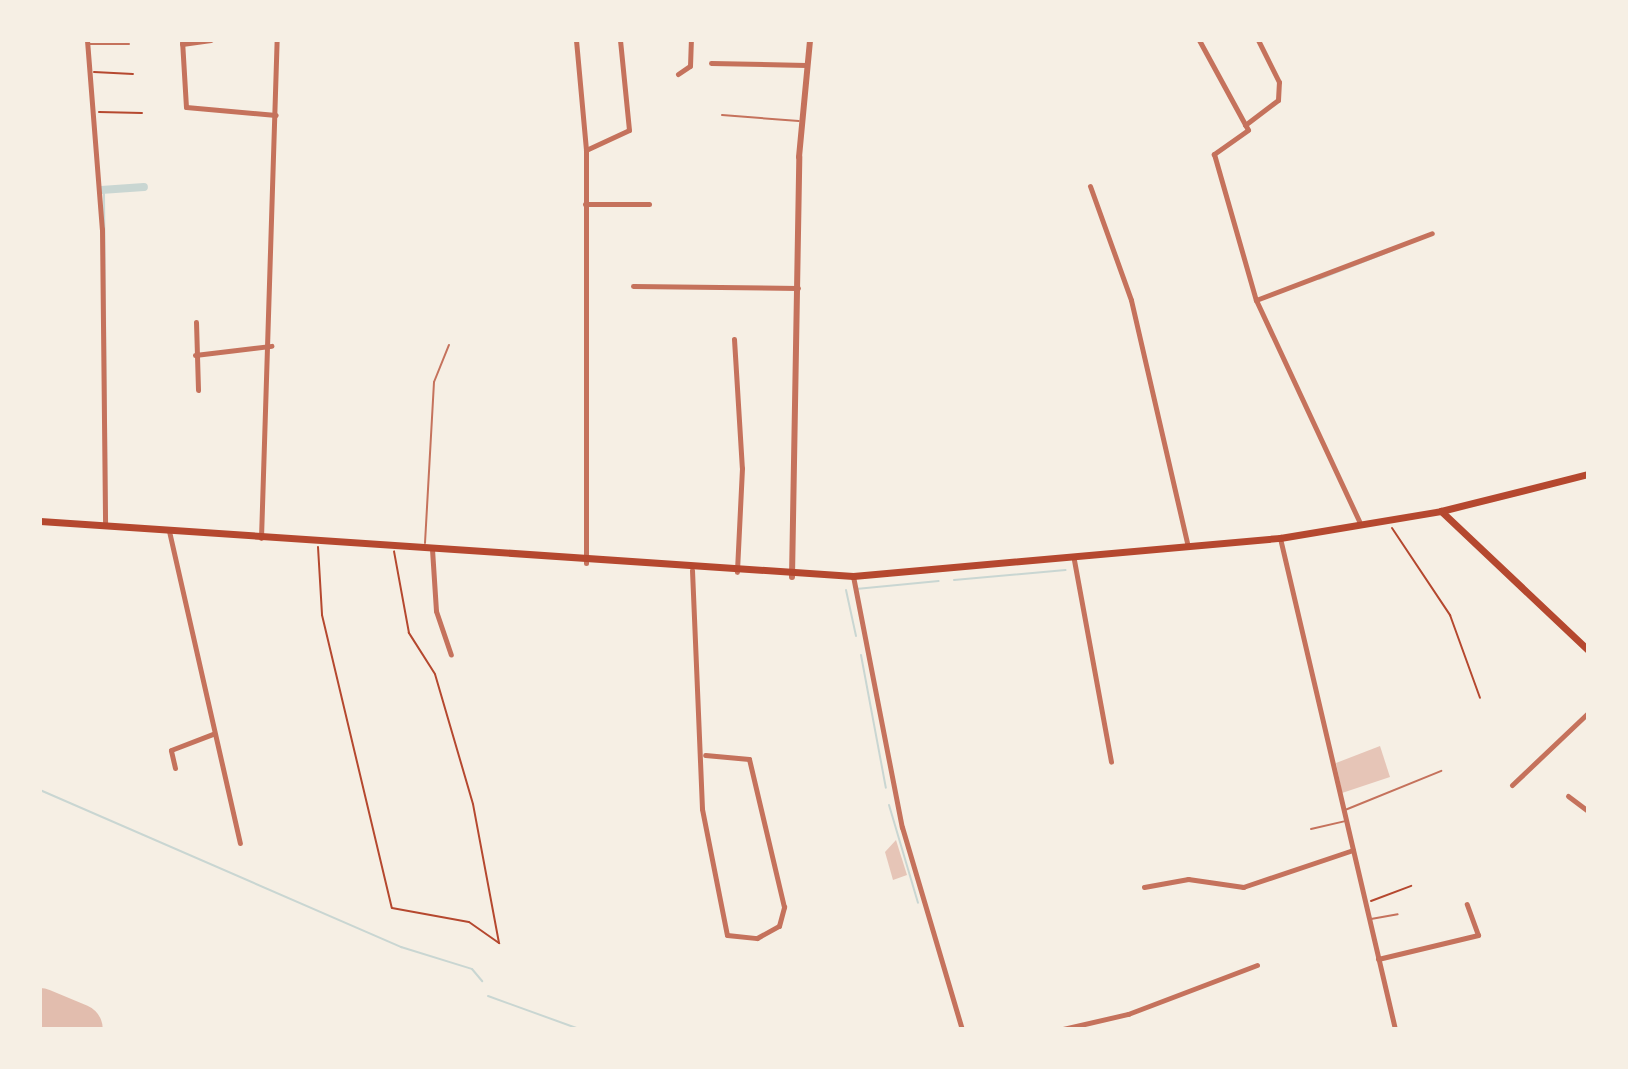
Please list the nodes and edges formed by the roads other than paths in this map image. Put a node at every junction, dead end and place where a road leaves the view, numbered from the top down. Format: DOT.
graph roads {
  1 [pos="211,40"];
  2 [pos="277,40"];
  3 [pos="576,40"];
  4 [pos="620,40"];
  5 [pos="691,40"];
  6 [pos="810,40"];
  7 [pos="1199,40"];
  8 [pos="1258,40"];
  9 [pos="87,42"];
  10 [pos="182,42"];
  11 [pos="129,44"];
  12 [pos="711,63"];
  13 [pos="806,65"];
  14 [pos="678,74"];
  15 [pos="276,115"];
  16 [pos="722,115"];
  17 [pos="800,121"];
  18 [pos="1246,128"];
  19 [pos="586,150"];
  20 [pos="1090,186"];
  21 [pos="585,204"];
  22 [pos="649,204"];
  23 [pos="1432,233"];
  24 [pos="633,286"];
  25 [pos="799,288"];
  26 [pos="1256,300"];
  27 [pos="196,322"];
  28 [pos="734,339"];
  29 [pos="449,345"];
  30 [pos="271,346"];
  31 [pos="195,355"];
  32 [pos="198,390"];
  33 [pos="1588,474"];
  34 [pos="1441,511"];
  35 [pos="40,521"];
  36 [pos="1361,525"];
  37 [pos="105,527"];
  38 [pos="169,531"];
  39 [pos="261,538"];
  40 [pos="1280,538"];
  41 [pos="428,549"];
  42 [pos="1188,549"];
  43 [pos="1074,560"];
  44 [pos="586,563"];
  45 [pos="692,570"];
  46 [pos="737,572"];
  47 [pos="853,576"];
  48 [pos="792,577"];
  49 [pos="1588,650"];
  50 [pos="451,655"];
  51 [pos="1588,713"];
  52 [pos="213,734"];
  53 [pos="705,755"];
  54 [pos="1111,762"];
  55 [pos="175,768"];
  56 [pos="1441,771"];
  57 [pos="1512,785"];
  58 [pos="1568,796"];
  59 [pos="1344,810"];
  60 [pos="1588,811"];
  61 [pos="1346,820"];
  62 [pos="1311,829"];
  63 [pos="240,843"];
  64 [pos="1353,850"];
  65 [pos="1144,887"];
  66 [pos="1467,904"];
  67 [pos="1398,914"];
  68 [pos="1370,919"];
  69 [pos="1378,959"];
  70 [pos="1257,965"];
  71 [pos="962,1029"];
  72 [pos="1063,1029"];
  73 [pos="1395,1029"];
  1 -- 10 [label="street"];
  2 -- 15 [label="street"];
  3 -- 19 [label="street"];
  4 -- 19 [label="street"];
  5 -- 14 [label="street"];
  6 -- 13 [label="street"];
  7 -- 18 [label="street"];
  8 -- 18 [label="street"];
  9 -- 11 [label="lane"];
  9 -- 37 [label="street"];
  10 -- 15 [label="street"];
  12 -- 13 [label="street"];
  13 -- 17 [label="street"];
  15 -- 30 [label="street"];
  16 -- 17 [label="lane"];
  17 -- 25 [label="street"];
  18 -- 26 [label="street"];
  19 -- 21 [label="street"];
  20 -- 42 [label="street"];
  21 -- 22 [label="street"];
  21 -- 44 [label="street"];
  23 -- 26 [label="street"];
  24 -- 25 [label="street"];
  25 -- 48 [label="street"];
  26 -- 36 [label="street"];
  27 -- 31 [label="street"];
  28 -- 46 [label="street"];
  29 -- 41 [label="lane"];
  30 -- 31 [label="street"];
  30 -- 39 [label="street"];
  31 -- 32 [label="street"];
  33 -- 34 [label="main road"];
  34 -- 36 [label="main road"];
  34 -- 49 [label="main road"];
  35 -- 37 [label="main road"];
  36 -- 40 [label="main road"];
  37 -- 38 [label="main road"];
  38 -- 39 [label="main road"];
  38 -- 52 [label="street"];
  39 -- 41 [label="main road"];
  40 -- 42 [label="main road"];
  40 -- 59 [label="street"];
  41 -- 44 [label="main road"];
  41 -- 50 [label="street"];
  42 -- 43 [label="main road"];
  43 -- 47 [label="main road"];
  43 -- 54 [label="street"];
  44 -- 45 [label="main road"];
  45 -- 46 [label="main road"];
  45 -- 53 [label="street"];
  46 -- 48 [label="main road"];
  47 -- 48 [label="main road"];
  47 -- 71 [label="street"];
  51 -- 57 [label="street"];
  52 -- 55 [label="street"];
  52 -- 63 [label="street"];
  53 -- 53 [label="street"];
  56 -- 59 [label="lane"];
  58 -- 60 [label="street"];
  59 -- 61 [label="street"];
  61 -- 62 [label="lane"];
  61 -- 64 [label="street"];
  64 -- 65 [label="street"];
  64 -- 68 [label="street"];
  66 -- 69 [label="street"];
  67 -- 68 [label="lane"];
  68 -- 69 [label="street"];
  69 -- 73 [label="street"];
  70 -- 72 [label="street"];
}
